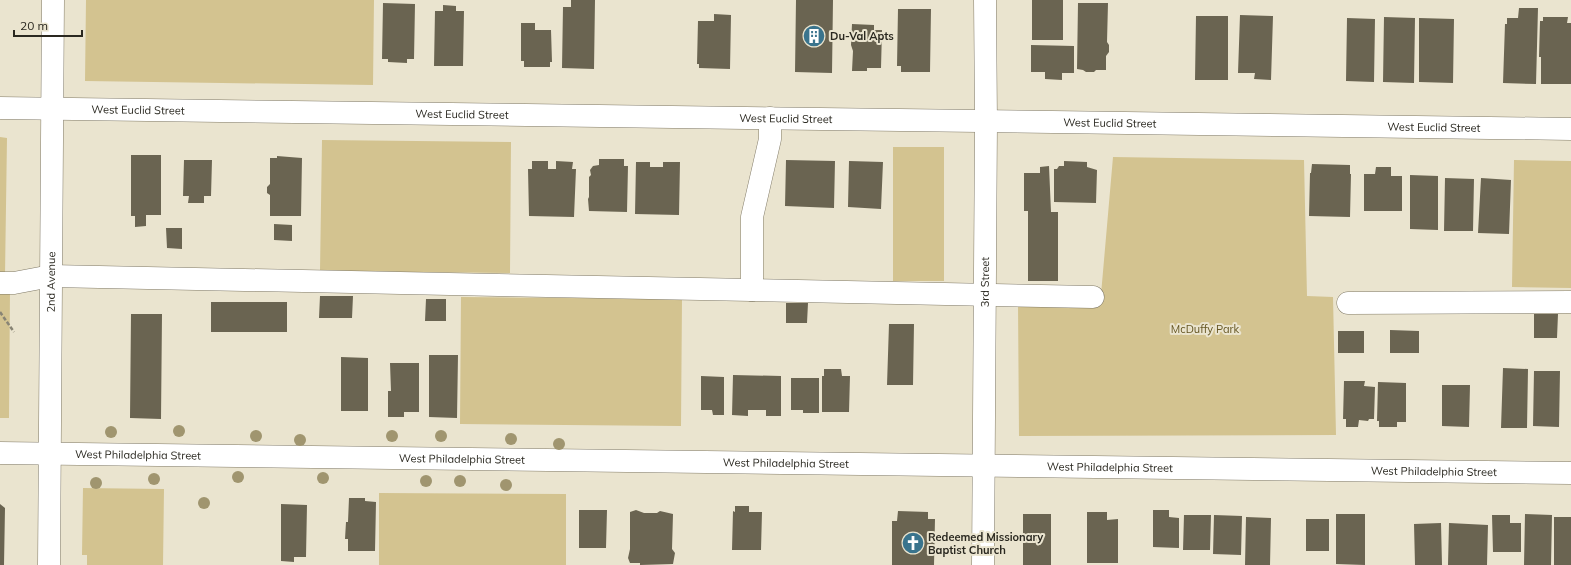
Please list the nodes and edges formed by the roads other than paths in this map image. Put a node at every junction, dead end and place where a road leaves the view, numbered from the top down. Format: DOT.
graph roads {
  1 [pos="53,0"];
  2 [pos="985,0"];
  3 [pos="0,108"];
  4 [pos="52,109"];
  5 [pos="770,118"];
  6 [pos="986,122"];
  7 [pos="1571,129"];
  8 [pos="51,276"];
  9 [pos="0,283"];
  10 [pos="752,290"];
  11 [pos="986,295"];
  12 [pos="1093,297"];
  13 [pos="1571,302"];
  14 [pos="1348,303"];
  15 [pos="0,453"];
  16 [pos="49,454"];
  17 [pos="983,466"];
  18 [pos="1571,473"];
  19 [pos="49,565"];
  20 [pos="983,565"];
  1 -- 4 [label="street, 2nd Avenue"];
  2 -- 6 [label="street, 3rd Street"];
  3 -- 4 [label="street, West Euclid Street"];
  4 -- 5 [label="street, West Euclid Street"];
  4 -- 8 [label="street, 2nd Avenue"];
  5 -- 6 [label="street, West Euclid Street"];
  5 -- 10 [label="street"];
  6 -- 7 [label="street, West Euclid Street"];
  6 -- 11 [label="street, 3rd Street"];
  8 -- 9 [label="street"];
  8 -- 10 [label="street"];
  8 -- 16 [label="street, 2nd Avenue"];
  10 -- 11 [label="street"];
  11 -- 12 [label="street"];
  11 -- 17 [label="street, 3rd Street"];
  13 -- 14 [label="street"];
  15 -- 16 [label="street, West Philadelphia Street"];
  16 -- 17 [label="street, West Philadelphia Street"];
  16 -- 19 [label="street, 2nd Avenue"];
  17 -- 18 [label="street, West Philadelphia Street"];
  17 -- 20 [label="street, 3rd Street"];
}
